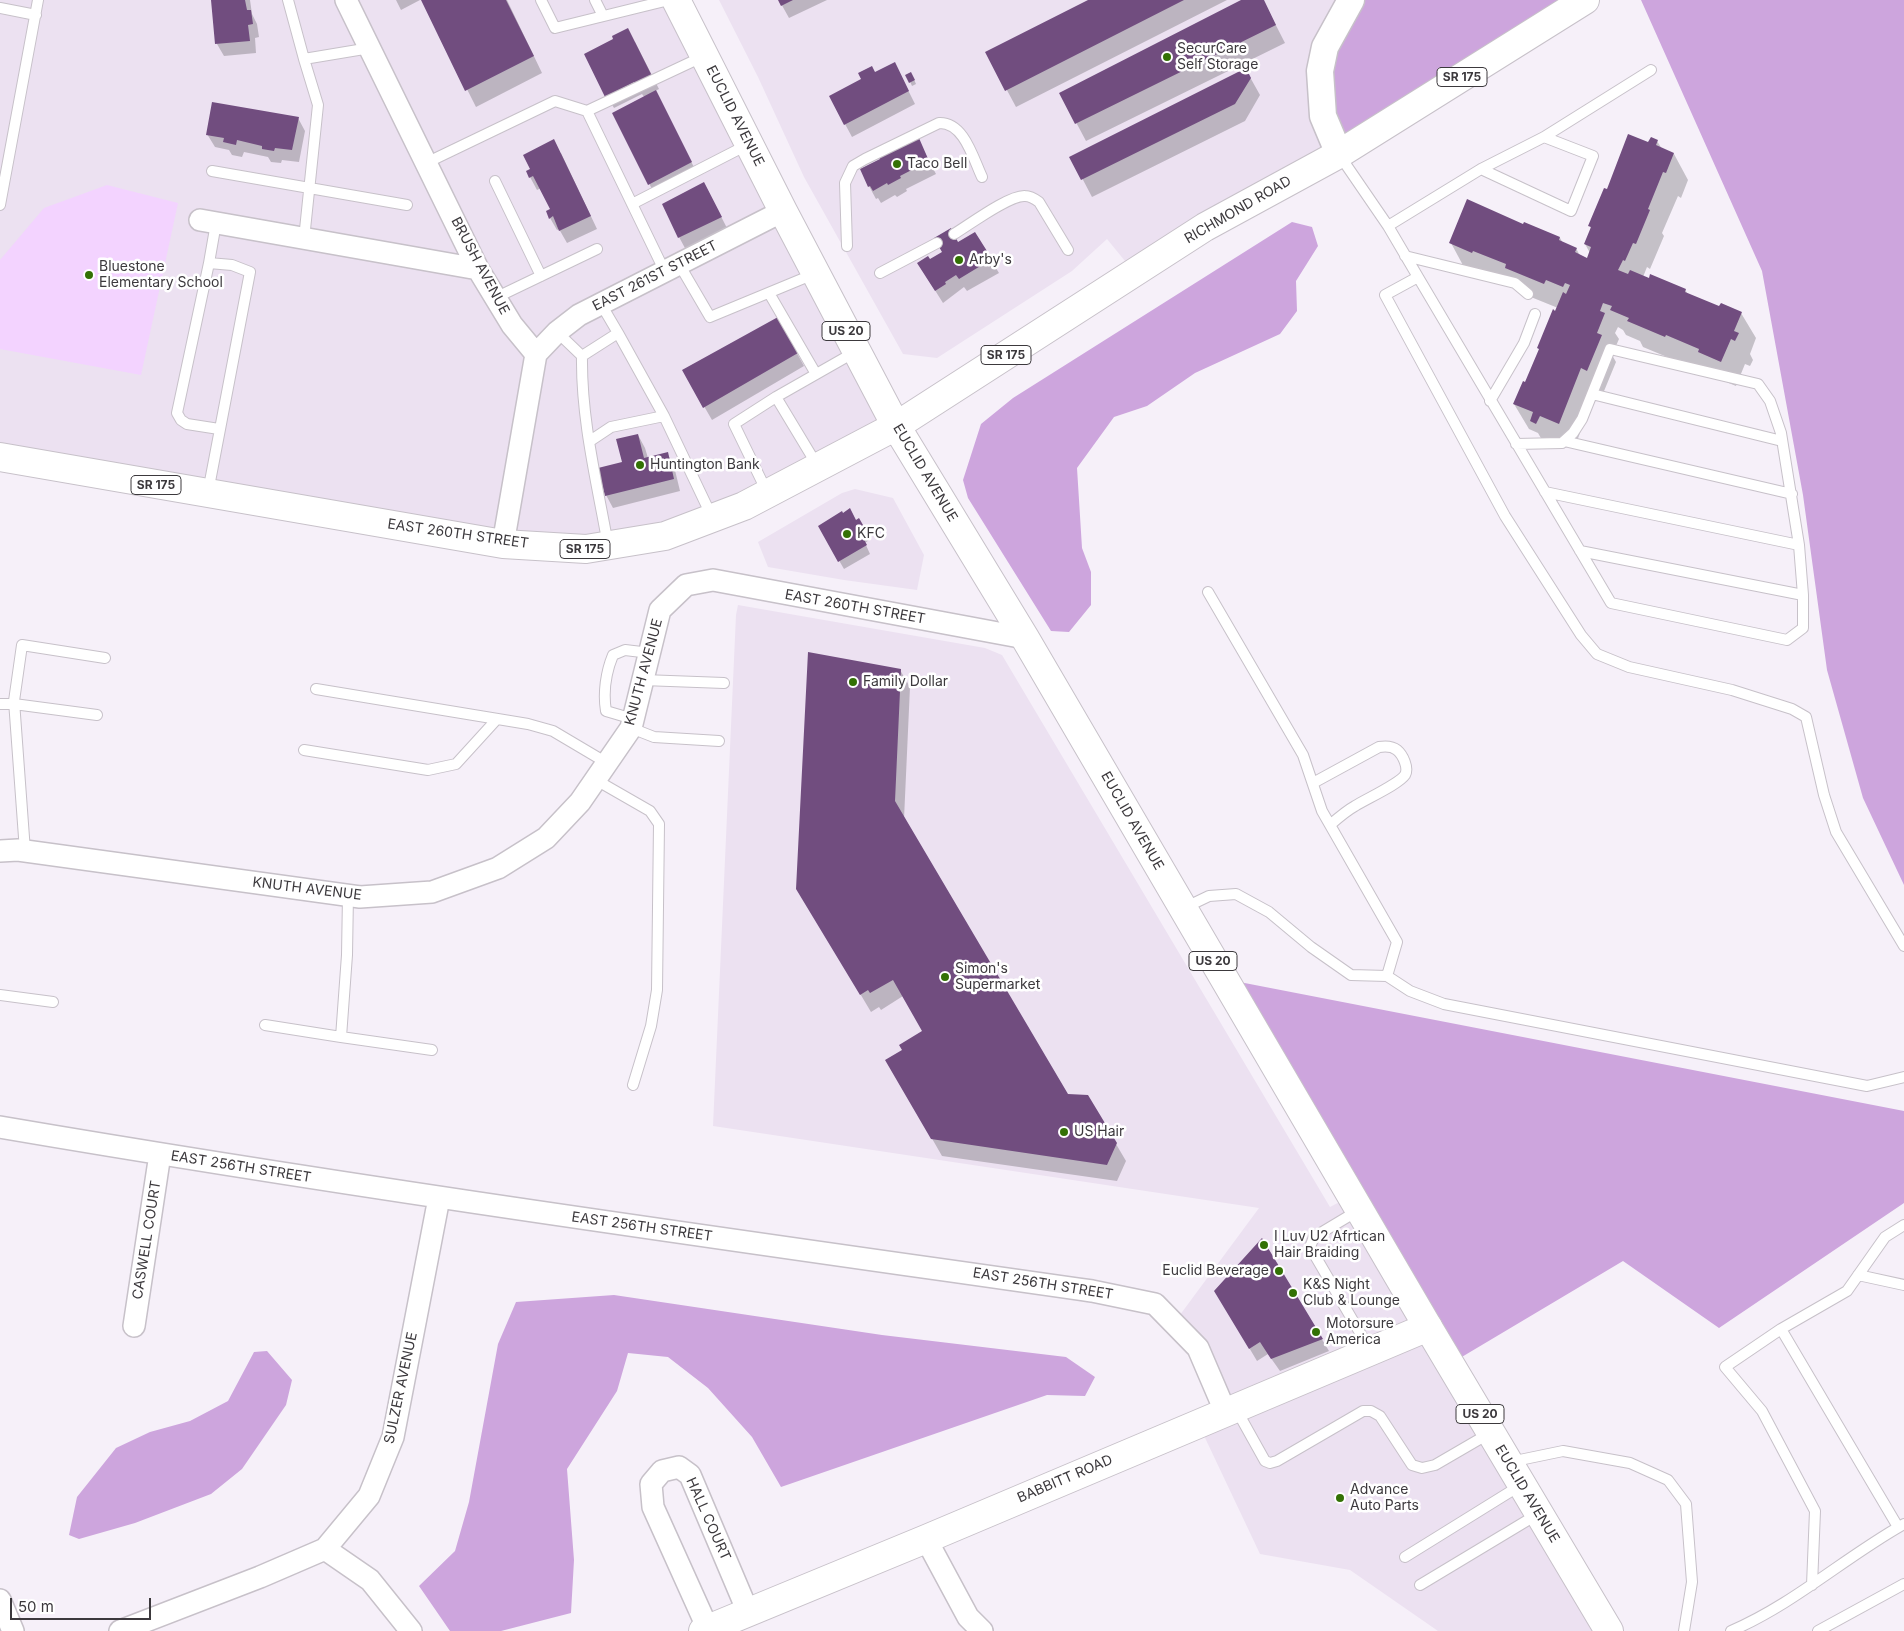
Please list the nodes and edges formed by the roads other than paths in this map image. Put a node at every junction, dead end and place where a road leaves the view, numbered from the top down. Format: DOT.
graph roads {
  1 [pos="38,0"];
  2 [pos="288,0"];
  3 [pos="346,0"];
  4 [pos="541,0"];
  5 [pos="595,0"];
  6 [pos="669,0"];
  7 [pos="676,0"];
  8 [pos="1351,0"];
  9 [pos="1585,0"];
  10 [pos="0,8"];
  11 [pos="36,15"];
  12 [pos="603,16"];
  13 [pos="370,48"];
  14 [pos="704,56"];
  15 [pos="304,59"];
  16 [pos="1651,70"];
  17 [pos="587,110"];
  18 [pos="1544,137"];
  19 [pos="749,144"];
  20 [pos="1339,154"];
  21 [pos="426,163"];
  22 [pos="1481,169"];
  23 [pos="212,171"];
  24 [pos="982,177"];
  25 [pos="495,181"];
  26 [pos="308,188"];
  27 [pos="632,204"];
  28 [pos="0,205"];
  29 [pos="407,205"];
  30 [pos="783,211"];
  31 [pos="208,221"];
  32 [pos="1388,226"];
  33 [pos="954,234"];
  34 [pos="304,239"];
  35 [pos="937,243"];
  36 [pos="847,246"];
  37 [pos="597,249"];
  38 [pos="1068,250"];
  39 [pos="1405,256"];
  40 [pos="209,263"];
  41 [pos="672,268"];
  42 [pos="478,269"];
  43 [pos="816,273"];
  44 [pos="880,273"];
  45 [pos="541,276"];
  46 [pos="1418,277"];
  47 [pos="769,292"];
  48 [pos="1528,294"];
  49 [pos="495,298"];
  50 [pos="602,304"];
  51 [pos="1535,314"];
  52 [pos="557,332"];
  53 [pos="618,333"];
  54 [pos="856,351"];
  55 [pos="536,354"];
  56 [pos="582,356"];
  57 [pos="816,374"];
  58 [pos="1592,394"];
  59 [pos="776,397"];
  60 [pos="1490,401"];
  61 [pos="664,416"];
  62 [pos="896,426"];
  63 [pos="219,429"];
  64 [pos="590,441"];
  65 [pos="1564,441"];
  66 [pos="1782,441"];
  67 [pos="1516,444"];
  68 [pos="0,457"];
  69 [pos="818,466"];
  70 [pos="1545,492"];
  71 [pos="207,493"];
  72 [pos="768,493"];
  73 [pos="1792,494"];
  74 [pos="713,518"];
  75 [pos="503,544"];
  76 [pos="1799,545"];
  77 [pos="608,546"];
  78 [pos="1580,551"];
  79 [pos="686,585"];
  80 [pos="1208,592"];
  81 [pos="1803,595"];
  82 [pos="1025,638"];
  83 [pos="650,653"];
  84 [pos="105,658"];
  85 [pos="643,680"];
  86 [pos="724,683"];
  87 [pos="316,689"];
  88 [pos="0,704"];
  89 [pos="14,704"];
  90 [pos="97,715"];
  91 [pos="497,718"];
  92 [pos="632,724"];
  93 [pos="719,742"];
  94 [pos="304,750"];
  95 [pos="601,772"];
  96 [pos="1313,783"];
  97 [pos="1330,824"];
  98 [pos="0,851"];
  99 [pos="25,851"];
  100 [pos="348,895"];
  101 [pos="1183,908"];
  102 [pos="1904,946"];
  103 [pos="1387,976"];
  104 [pos="0,995"];
  105 [pos="53,1002"];
  106 [pos="265,1025"];
  107 [pos="341,1038"];
  108 [pos="432,1050"];
  109 [pos="1904,1077"];
  110 [pos="633,1085"];
  111 [pos="0,1127"];
  112 [pos="160,1154"];
  113 [pos="439,1198"];
  114 [pos="1359,1210"];
  115 [pos="1904,1225"];
  116 [pos="1858,1275"];
  117 [pos="1904,1286"];
  118 [pos="134,1326"];
  119 [pos="1428,1327"];
  120 [pos="1780,1329"];
  121 [pos="1370,1350"];
  122 [pos="1230,1409"];
  123 [pos="1491,1433"];
  124 [pos="1515,1473"];
  125 [pos="1539,1514"];
  126 [pos="1901,1526"];
  127 [pos="926,1539"];
  128 [pos="325,1548"];
  129 [pos="1404,1557"];
  130 [pos="1904,1584"];
  131 [pos="1420,1585"];
  132 [pos="1812,1585"];
  133 [pos="0,1600"];
  134 [pos="748,1612"];
  135 [pos="705,1630"];
  136 [pos="13,1631"];
  137 [pos="120,1631"];
  138 [pos="411,1631"];
  139 [pos="982,1631"];
  140 [pos="1609,1631"];
  141 [pos="1684,1631"];
  142 [pos="1731,1631"];
  143 [pos="1818,1631"];
  1 -- 11 [label="lane"];
  2 -- 15 [label="lane"];
  3 -- 13 [label="street, BRUSH AVENUE"];
  4 -- 12 [label="lane"];
  5 -- 12 [label="lane"];
  6 -- 12 [label="lane"];
  7 -- 14 [label="main road, EUCLID AVENUE / US 20"];
  8 -- 20 [label="street"];
  9 -- 20 [label="main road, RICHMOND ROAD / SR 175"];
  10 -- 11 [label="lane"];
  11 -- 28 [label="lane"];
  13 -- 15 [label="lane"];
  13 -- 21 [label="street, BRUSH AVENUE"];
  14 -- 17 [label="lane"];
  14 -- 19 [label="main road, EUCLID AVENUE / US 20"];
  15 -- 26 [label="lane"];
  16 -- 18 [label="lane"];
  17 -- 21 [label="lane"];
  17 -- 27 [label="lane"];
  18 -- 22 [label="lane"];
  18 -- 22 [label="lane"];
  19 -- 27 [label="lane"];
  19 -- 30 [label="main road, EUCLID AVENUE / US 20"];
  20 -- 32 [label="lane"];
  20 -- 62 [label="main road, RICHMOND ROAD / SR 175"];
  21 -- 42 [label="street, BRUSH AVENUE"];
  22 -- 32 [label="lane"];
  23 -- 26 [label="lane"];
  24 -- 36 [label="lane"];
  25 -- 45 [label="lane"];
  26 -- 29 [label="lane"];
  26 -- 34 [label="lane"];
  27 -- 41 [label="lane"];
  30 -- 41 [label="street, EAST 261ST STREET"];
  30 -- 43 [label="main road, EUCLID AVENUE / US 20"];
  31 -- 34 [label="street"];
  31 -- 40 [label="lane"];
  32 -- 39 [label="lane"];
  33 -- 38 [label="lane"];
  34 -- 42 [label="street"];
  35 -- 44 [label="lane"];
  37 -- 45 [label="lane"];
  39 -- 46 [label="lane"];
  39 -- 48 [label="lane"];
  40 -- 63 [label="lane"];
  40 -- 63 [label="lane"];
  41 -- 47 [label="lane"];
  41 -- 50 [label="street, EAST 261ST STREET"];
  42 -- 49 [label="street, BRUSH AVENUE"];
  43 -- 47 [label="lane"];
  43 -- 54 [label="main road, EUCLID AVENUE / US 20"];
  45 -- 49 [label="lane"];
  46 -- 60 [label="lane"];
  46 -- 102 [label="lane"];
  47 -- 57 [label="lane"];
  49 -- 55 [label="street, BRUSH AVENUE"];
  50 -- 52 [label="street, EAST 261ST STREET"];
  50 -- 53 [label="lane"];
  51 -- 60 [label="lane"];
  52 -- 55 [label="street, EAST 261ST STREET"];
  52 -- 56 [label="lane"];
  53 -- 56 [label="lane"];
  53 -- 61 [label="lane"];
  54 -- 57 [label="lane"];
  54 -- 62 [label="main road, EUCLID AVENUE / US 20"];
  55 -- 75 [label="street"];
  56 -- 64 [label="lane"];
  57 -- 59 [label="lane"];
  58 -- 65 [label="lane"];
  58 -- 66 [label="lane"];
  58 -- 66 [label="lane"];
  59 -- 69 [label="lane"];
  59 -- 72 [label="lane"];
  60 -- 67 [label="lane"];
  61 -- 64 [label="lane"];
  61 -- 74 [label="lane"];
  62 -- 69 [label="main road, EAST 260TH STREET / SR 175"];
  62 -- 82 [label="main road, EUCLID AVENUE / US 20"];
  63 -- 71 [label="lane"];
  64 -- 77 [label="lane"];
  65 -- 67 [label="lane"];
  65 -- 73 [label="lane"];
  66 -- 73 [label="lane"];
  67 -- 70 [label="lane"];
  68 -- 71 [label="main road, EAST 260TH STREET / SR 175"];
  69 -- 72 [label="main road, EAST 260TH STREET / SR 175"];
  70 -- 76 [label="lane"];
  70 -- 78 [label="lane"];
  71 -- 75 [label="main road, EAST 260TH STREET / SR 175"];
  72 -- 74 [label="main road, EAST 260TH STREET / SR 175"];
  73 -- 76 [label="lane"];
  74 -- 77 [label="main road, EAST 260TH STREET / SR 175"];
  75 -- 77 [label="main road, EAST 260TH STREET / SR 175"];
  76 -- 81 [label="lane"];
  78 -- 81 [label="lane"];
  78 -- 81 [label="lane"];
  79 -- 82 [label="street, EAST 260TH STREET"];
  79 -- 83 [label="street, KNUTH AVENUE"];
  80 -- 96 [label="lane"];
  82 -- 101 [label="main road, EUCLID AVENUE / US 20"];
  83 -- 85 [label="street, KNUTH AVENUE"];
  83 -- 92 [label="lane"];
  84 -- 89 [label="lane"];
  85 -- 86 [label="lane"];
  85 -- 92 [label="street, KNUTH AVENUE"];
  87 -- 91 [label="lane"];
  88 -- 89 [label="lane"];
  89 -- 90 [label="lane"];
  89 -- 99 [label="lane"];
  91 -- 94 [label="lane"];
  91 -- 95 [label="lane"];
  92 -- 93 [label="lane"];
  92 -- 95 [label="street, KNUTH AVENUE"];
  95 -- 100 [label="street, KNUTH AVENUE"];
  95 -- 110 [label="lane"];
  96 -- 97 [label="lane"];
  96 -- 97 [label="lane"];
  97 -- 103 [label="lane"];
  98 -- 99 [label="street, KNUTH AVENUE"];
  99 -- 100 [label="street, KNUTH AVENUE"];
  100 -- 107 [label="lane"];
  101 -- 103 [label="lane"];
  101 -- 114 [label="main road, EUCLID AVENUE / US 20"];
  103 -- 109 [label="lane"];
  104 -- 105 [label="lane"];
  106 -- 107 [label="lane"];
  107 -- 108 [label="lane"];
  111 -- 112 [label="street, EAST 256TH STREET"];
  112 -- 113 [label="street, EAST 256TH STREET"];
  112 -- 118 [label="street, CASWELL COURT"];
  113 -- 122 [label="street, EAST 256TH STREET"];
  113 -- 128 [label="street, SULZER AVENUE"];
  114 -- 119 [label="main road, EUCLID AVENUE / US 20"];
  114 -- 121 [label="lane"];
  115 -- 116 [label="lane"];
  116 -- 117 [label="lane"];
  116 -- 120 [label="lane"];
  119 -- 121 [label="main road, BABBITT ROAD"];
  119 -- 123 [label="main road, EUCLID AVENUE / US 20"];
  120 -- 126 [label="lane"];
  120 -- 132 [label="lane"];
  121 -- 122 [label="main road, BABBITT ROAD"];
  122 -- 123 [label="lane"];
  122 -- 127 [label="main road, BABBITT ROAD"];
  123 -- 124 [label="main road, EUCLID AVENUE / US 20"];
  124 -- 125 [label="main road, EUCLID AVENUE / US 20"];
  124 -- 129 [label="lane"];
  124 -- 141 [label="lane"];
  125 -- 131 [label="lane"];
  125 -- 140 [label="main road, EUCLID AVENUE / US 20"];
  126 -- 132 [label="lane"];
  127 -- 134 [label="main road, BABBITT ROAD"];
  127 -- 139 [label="street"];
  128 -- 137 [label="street, SULZER AVENUE"];
  128 -- 138 [label="street"];
  130 -- 143 [label="lane"];
  132 -- 142 [label="lane"];
  133 -- 136 [label="street"];
  134 -- 135 [label="main road, BABBITT ROAD"];
  134 -- 135 [label="street, HALL COURT"];
}
